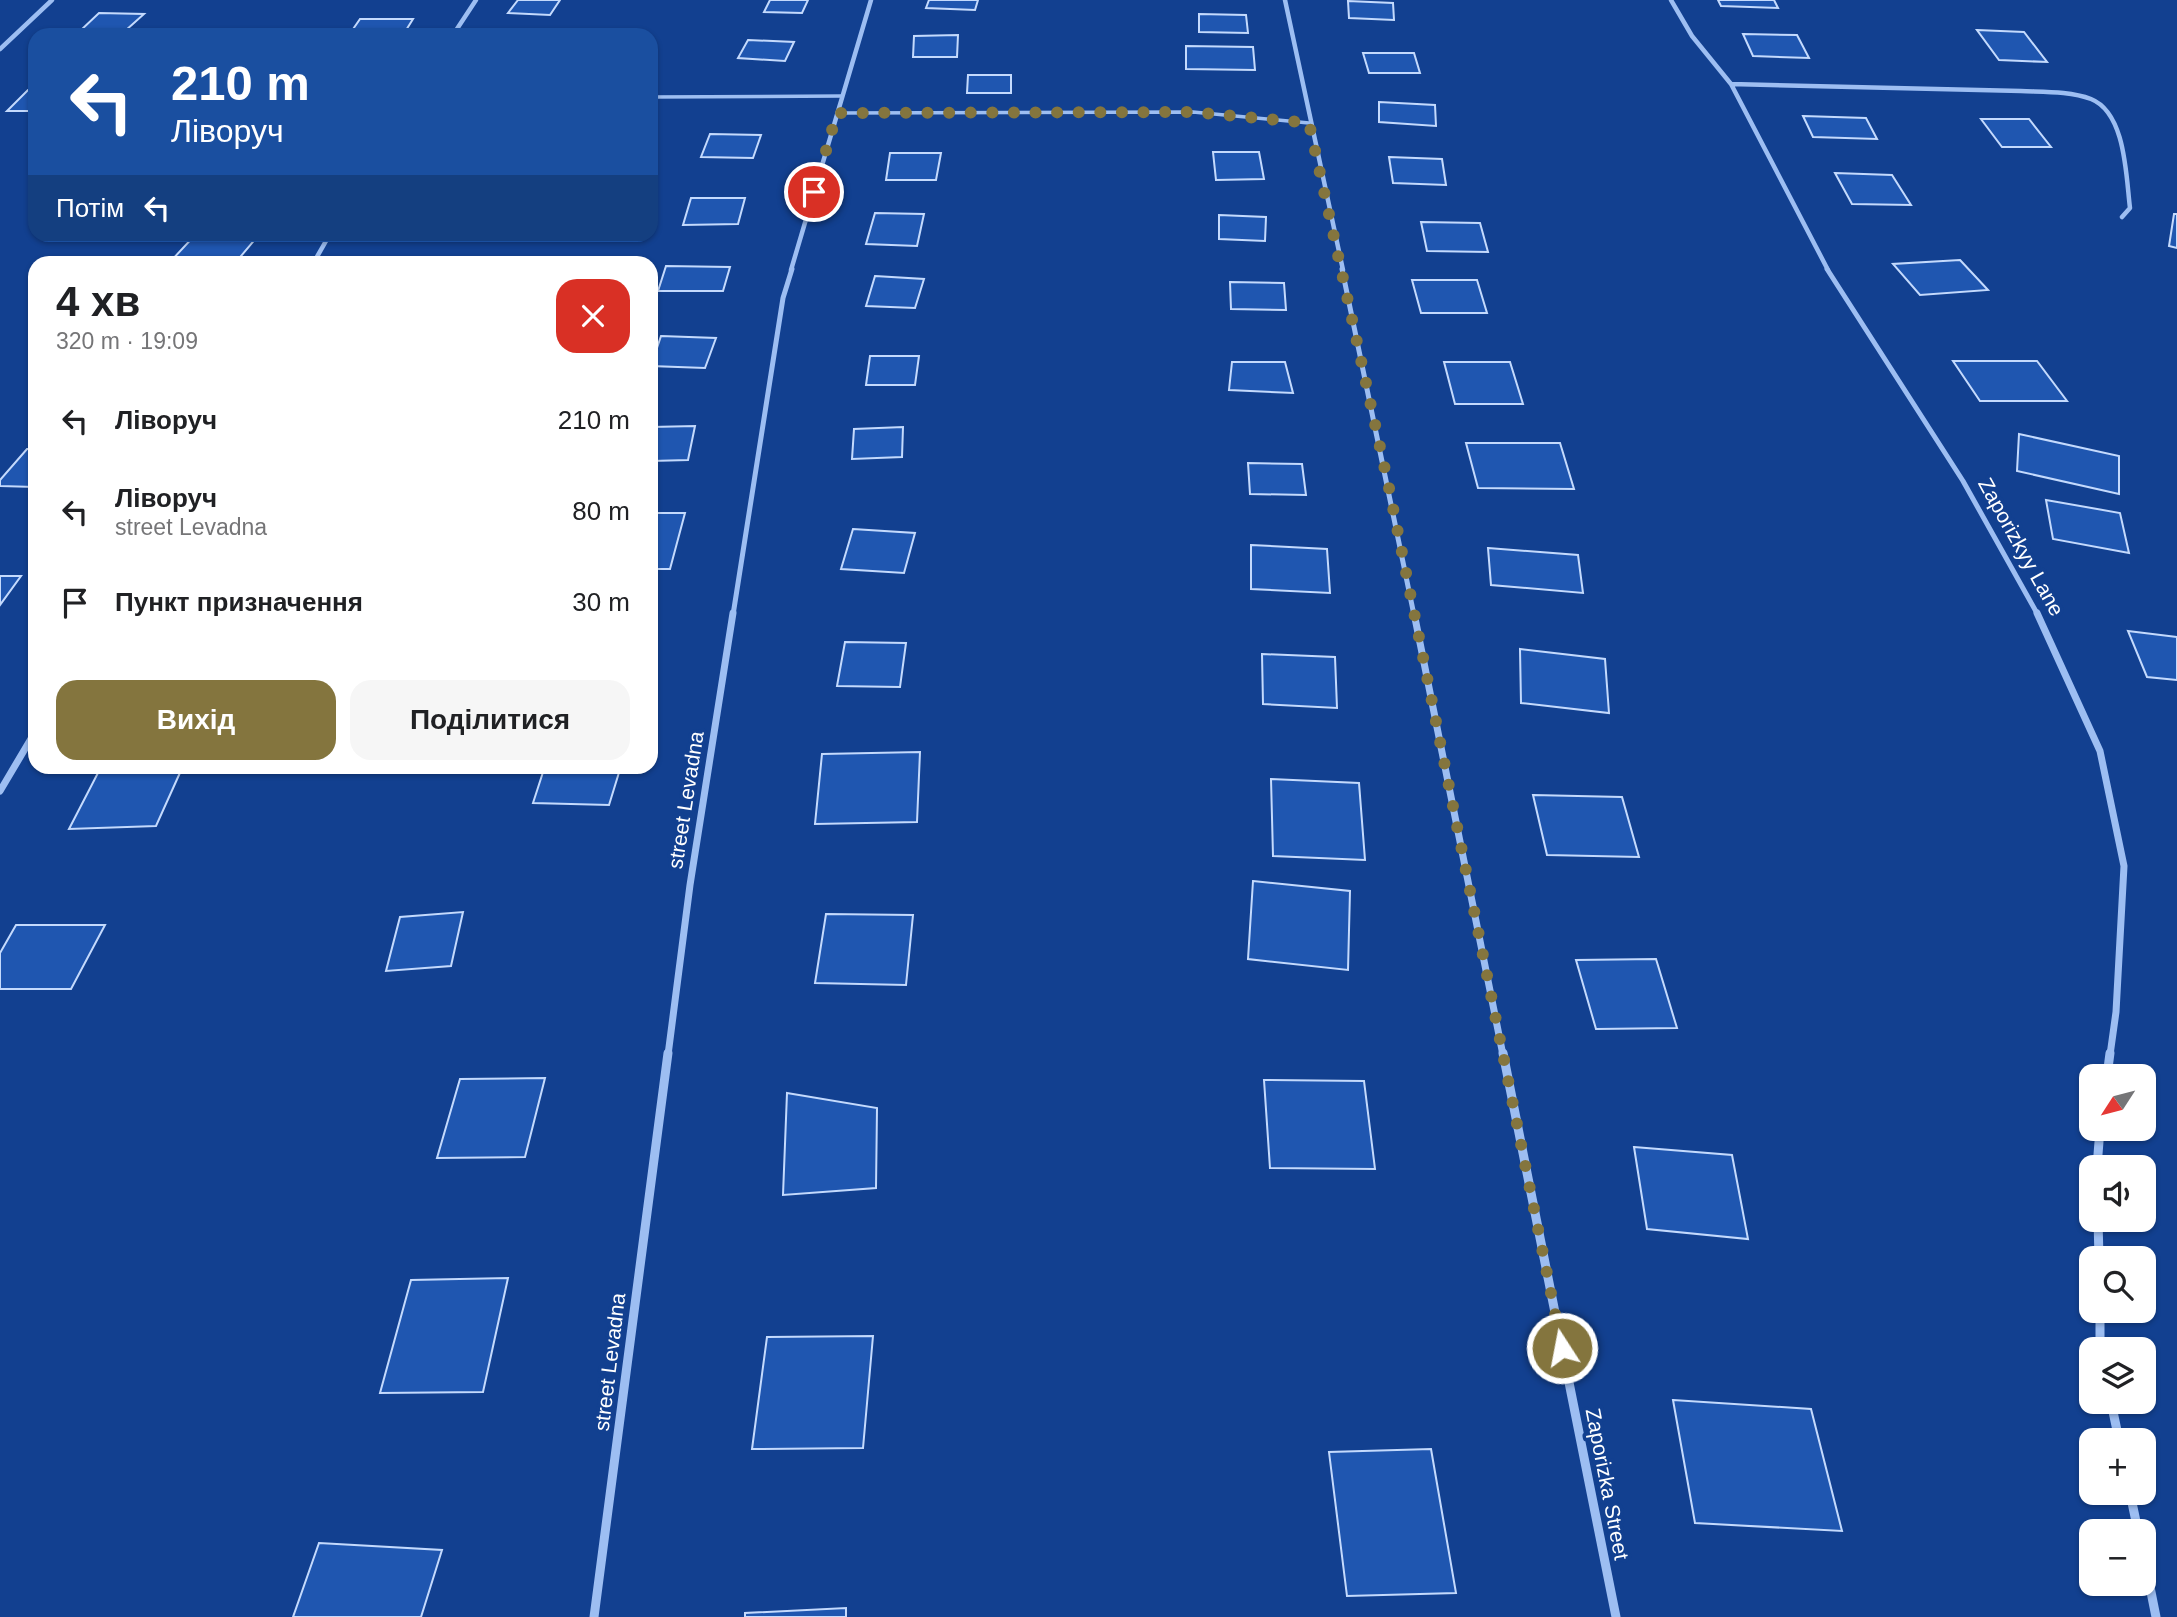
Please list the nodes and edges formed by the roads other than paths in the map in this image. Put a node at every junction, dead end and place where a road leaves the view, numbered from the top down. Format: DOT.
graph roads {
  1 [pos="52,0"];
  2 [pos="476,0"];
  3 [pos="871,0"];
  4 [pos="1285,0"];
  5 [pos="1671,0"];
  6 [pos="458,28"];
  7 [pos="0,49"];
  8 [pos="1731,84"];
  9 [pos="842,96"];
  10 [pos="658,97"];
  11 [pos="837,113"];
  12 [pos="1309,123"];
  13 [pos="2122,217"];
  14 [pos="28,744"];
  15 [pos="0,792"];
  16 [pos="2109,1064"];
  17 [pos="2152,1596"];
  18 [pos="594,1617"];
  19 [pos="1616,1617"];
  20 [pos="2156,1617"];
  1 -- 7 [label="street"];
  2 -- 6 [label="street"];
  3 -- 9 [label="street, street Levadna"];
  4 -- 12 [label="street, Zaporizka Street"];
  5 -- 8 [label="street, Zaporizkyy Lane"];
  8 -- 13 [label="street"];
  8 -- 16 [label="street, Zaporizkyy Lane"];
  9 -- 10 [label="lane"];
  9 -- 11 [label="street, street Levadna"];
  11 -- 12 [label="lane"];
  11 -- 18 [label="street, street Levadna"];
  12 -- 19 [label="street, Zaporizka Street"];
  14 -- 15 [label="street"];
  17 -- 20 [label="street"];
}
